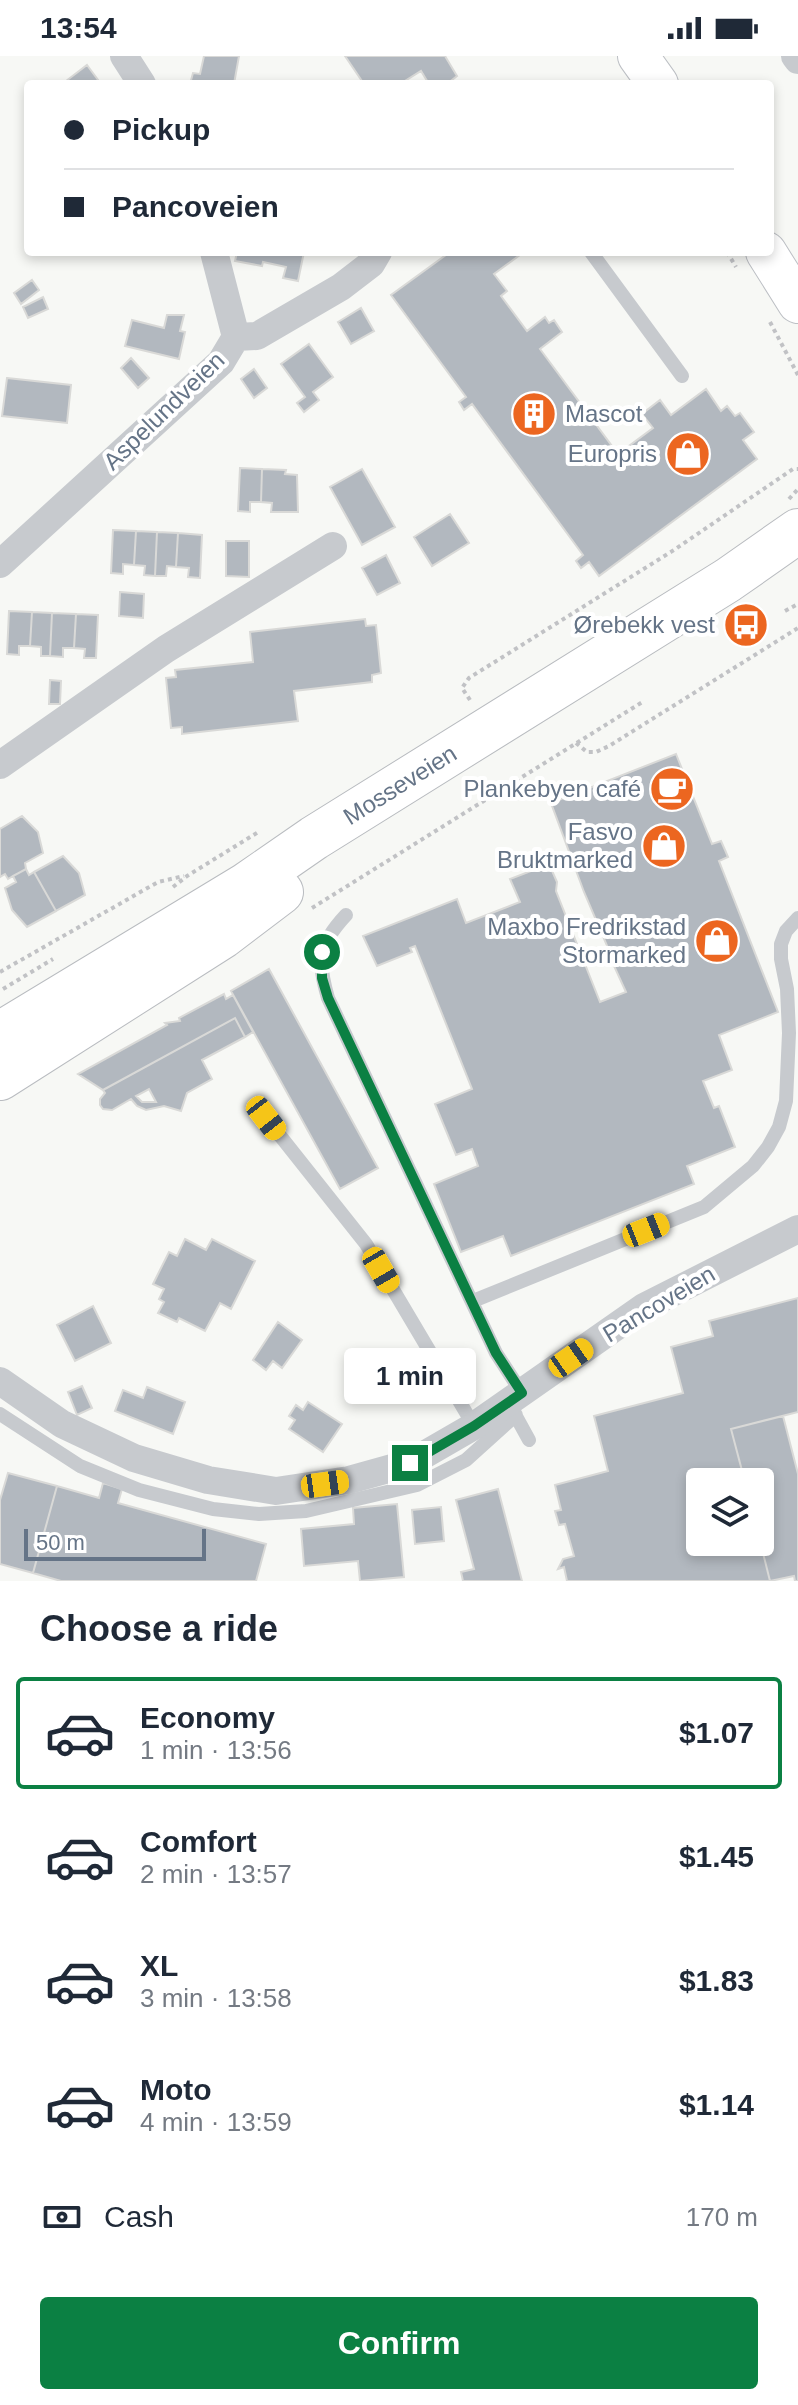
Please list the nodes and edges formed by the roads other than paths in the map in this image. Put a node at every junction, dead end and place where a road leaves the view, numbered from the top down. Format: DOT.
graph roads {
  1 [pos="124,56"];
  2 [pos="139,80"];
  3 [pos="215,256"];
  4 [pos="376,256"];
  5 [pos="594,256"];
  6 [pos="769,256"];
  7 [pos="798,303"];
  8 [pos="236,337"];
  9 [pos="682,376"];
  10 [pos="798,531"];
  11 [pos="333,546"];
  12 [pos="0,564"];
  13 [pos="798,570"];
  14 [pos="0,765"];
  15 [pos="314,838"];
  16 [pos="301,897"];
  17 [pos="346,915"];
  18 [pos="798,918"];
  19 [pos="0,1013"];
  20 [pos="0,1034"];
  21 [pos="0,1056"];
  22 [pos="0,1078"];
  23 [pos="266,1118"];
  24 [pos="798,1229"];
  25 [pos="473,1301"];
  26 [pos="0,1381"];
  27 [pos="515,1403"];
  28 [pos="0,1414"];
  29 [pos="474,1426"];
  30 [pos="529,1440"];
  1 -- 2 [label="street"];
  3 -- 8 [label="street"];
  4 -- 8 [label="street, Aspelundveien"];
  5 -- 9 [label="lane"];
  6 -- 7 [label="main road"];
  8 -- 12 [label="street, Aspelundveien"];
  10 -- 15 [label="highway, Mosseveien"];
  11 -- 14 [label="street"];
  13 -- 16 [label="highway, Mosseveien"];
  15 -- 19 [label="highway"];
  15 -- 20 [label="highway, Mosseveien"];
  16 -- 21 [label="highway, Mosseveien"];
  16 -- 22 [label="highway"];
  17 -- 25 [label="lane"];
  18 -- 25 [label="lane"];
  23 -- 29 [label="lane"];
  24 -- 27 [label="street, Pancoveien"];
  25 -- 27 [label="lane"];
  26 -- 29 [label="street, Pancoveien"];
  27 -- 28 [label="lane"];
  27 -- 29 [label="street, Pancoveien"];
  27 -- 30 [label="lane"];
}
